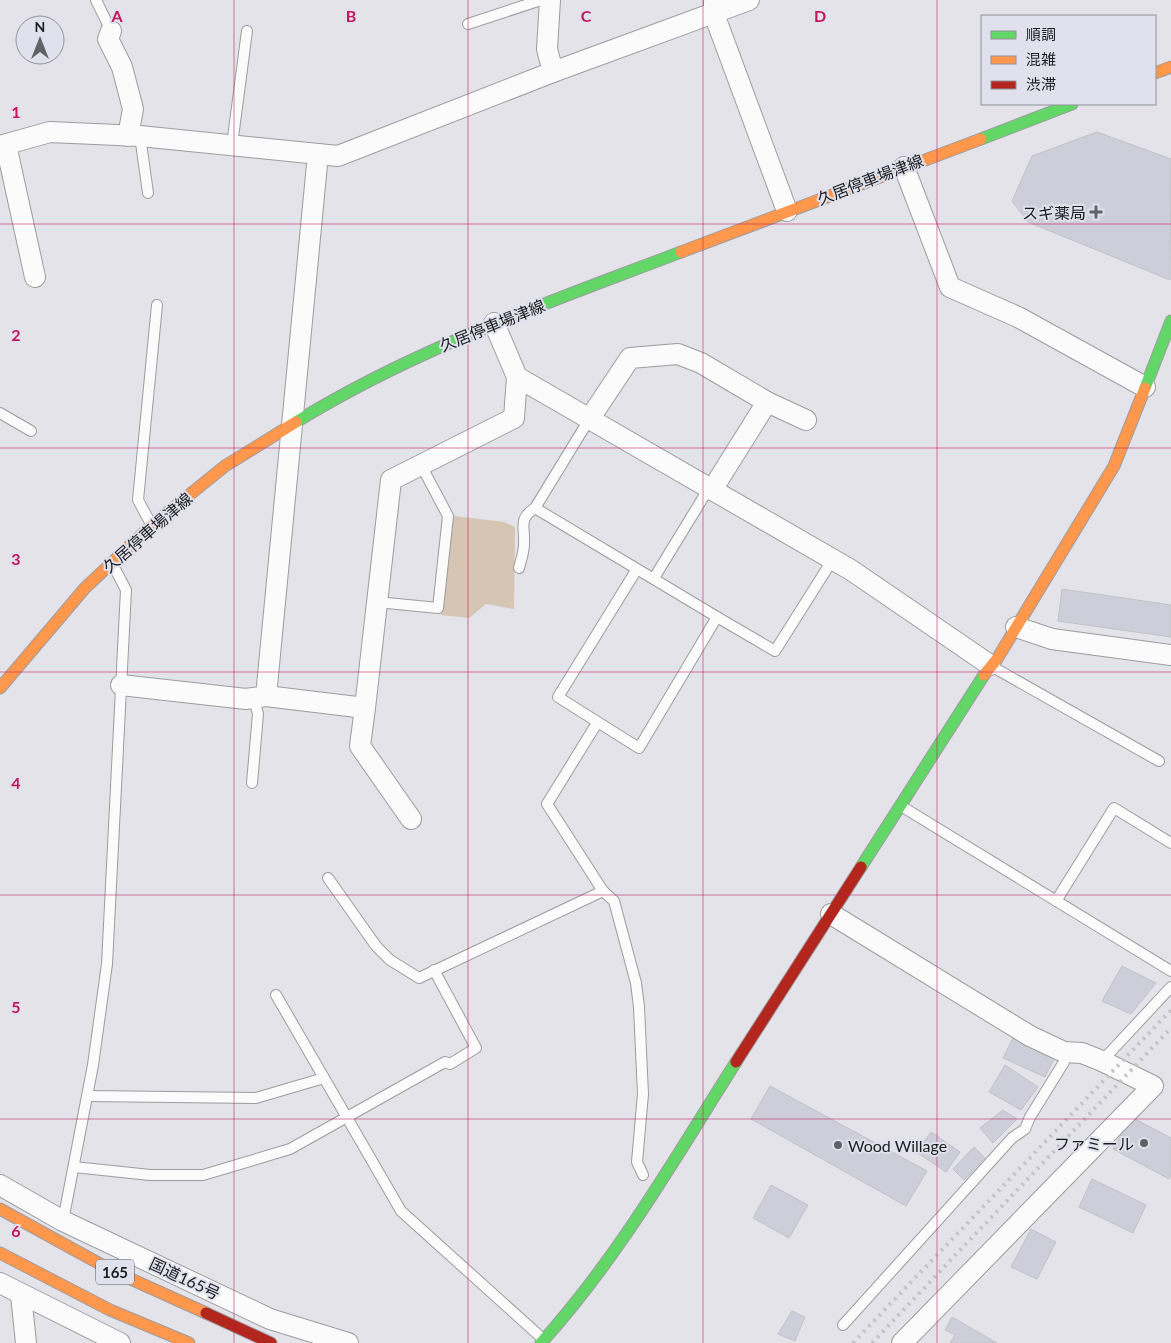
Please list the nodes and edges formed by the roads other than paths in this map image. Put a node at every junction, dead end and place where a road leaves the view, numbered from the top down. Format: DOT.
graph roads {
  1 [pos="96,0"];
  2 [pos="541,0"];
  3 [pos="550,0"];
  4 [pos="749,0"];
  5 [pos="714,7"];
  6 [pos="468,24"];
  7 [pos="111,30"];
  8 [pos="247,30"];
  9 [pos="1171,67"];
  10 [pos="553,72"];
  11 [pos="1156,73"];
  12 [pos="1069,105"];
  13 [pos="134,136"];
  14 [pos="3,145"];
  15 [pos="232,146"];
  16 [pos="318,154"];
  17 [pos="904,167"];
  18 [pos="148,193"];
  19 [pos="787,211"];
  20 [pos="35,277"];
  21 [pos="157,305"];
  22 [pos="1171,321"];
  23 [pos="494,323"];
  24 [pos="517,377"];
  25 [pos="1145,387"];
  26 [pos="767,402"];
  27 [pos="0,413"];
  28 [pos="590,418"];
  29 [pos="806,420"];
  30 [pos="292,424"];
  31 [pos="31,430"];
  32 [pos="421,465"];
  33 [pos="711,489"];
  34 [pos="536,508"];
  35 [pos="152,525"];
  36 [pos="833,559"];
  37 [pos="111,562"];
  38 [pos="519,568"];
  39 [pos="637,569"];
  40 [pos="654,578"];
  41 [pos="377,602"];
  42 [pos="717,617"];
  43 [pos="1016,627"];
  44 [pos="1171,655"];
  45 [pos="990,665"];
  46 [pos="121,685"];
  47 [pos="0,688"];
  48 [pos="260,697"];
  49 [pos="365,708"];
  50 [pos="597,723"];
  51 [pos="1159,762"];
  52 [pos="252,783"];
  53 [pos="900,805"];
  54 [pos="412,819"];
  55 [pos="1171,843"];
  56 [pos="328,878"];
  57 [pos="603,891"];
  58 [pos="1056,900"];
  59 [pos="831,914"];
  60 [pos="434,970"];
  61 [pos="1171,971"];
  62 [pos="1171,987"];
  63 [pos="276,995"];
  64 [pos="1064,1052"];
  65 [pos="1102,1061"];
  66 [pos="324,1078"];
  67 [pos="87,1096"];
  68 [pos="347,1118"];
  69 [pos="74,1167"];
  70 [pos="643,1175"];
  71 [pos="0,1185"];
  72 [pos="0,1209"];
  73 [pos="63,1221"];
  74 [pos="0,1253"];
  75 [pos="0,1283"];
  76 [pos="21,1295"];
  77 [pos="843,1325"];
  78 [pos="543,1341"];
  79 [pos="26,1343"];
  80 [pos="120,1343"];
  81 [pos="189,1343"];
  82 [pos="271,1343"];
  83 [pos="348,1343"];
  84 [pos="902,1343"];
  1 -- 7 [label="lane"];
  2 -- 6 [label="lane"];
  3 -- 10 [label="street"];
  4 -- 5 [label="street"];
  5 -- 10 [label="street"];
  5 -- 19 [label="street"];
  7 -- 13 [label="street"];
  8 -- 15 [label="lane"];
  9 -- 11 [label="main road"];
  10 -- 16 [label="street"];
  12 -- 17 [label="main road, 久居停車場津線"];
  13 -- 14 [label="street"];
  13 -- 15 [label="street"];
  13 -- 18 [label="lane"];
  14 -- 20 [label="street"];
  15 -- 16 [label="street"];
  16 -- 30 [label="street"];
  17 -- 19 [label="main road, 久居停車場津線"];
  17 -- 25 [label="street"];
  19 -- 23 [label="main road, 久居停車場津線"];
  21 -- 35 [label="lane"];
  22 -- 25 [label="main road"];
  23 -- 24 [label="street"];
  23 -- 30 [label="main road, 久居停車場津線"];
  24 -- 28 [label="street"];
  24 -- 32 [label="street"];
  25 -- 43 [label="main road"];
  26 -- 28 [label="street"];
  26 -- 29 [label="street"];
  26 -- 33 [label="street"];
  27 -- 31 [label="lane"];
  28 -- 33 [label="street"];
  28 -- 34 [label="lane"];
  30 -- 35 [label="main road, 久居停車場津線"];
  30 -- 48 [label="street"];
  32 -- 41 [label="street"];
  32 -- 41 [label="lane"];
  33 -- 36 [label="street"];
  33 -- 40 [label="lane"];
  34 -- 38 [label="lane"];
  34 -- 39 [label="lane"];
  35 -- 37 [label="main road, 久居停車場津線"];
  36 -- 42 [label="lane"];
  36 -- 45 [label="street"];
  37 -- 46 [label="lane"];
  37 -- 47 [label="main road, 久居停車場津線"];
  39 -- 40 [label="lane"];
  39 -- 50 [label="lane"];
  40 -- 42 [label="lane"];
  41 -- 49 [label="street"];
  42 -- 50 [label="lane"];
  43 -- 44 [label="street"];
  43 -- 45 [label="main road"];
  45 -- 51 [label="lane"];
  45 -- 53 [label="main road"];
  46 -- 48 [label="street"];
  46 -- 67 [label="lane"];
  48 -- 49 [label="street"];
  48 -- 52 [label="lane"];
  49 -- 54 [label="street"];
  50 -- 57 [label="lane"];
  53 -- 58 [label="lane"];
  53 -- 59 [label="main road"];
  55 -- 58 [label="lane"];
  56 -- 60 [label="lane"];
  57 -- 60 [label="lane"];
  57 -- 70 [label="lane"];
  58 -- 61 [label="lane"];
  59 -- 64 [label="street"];
  59 -- 78 [label="main road"];
  60 -- 68 [label="lane"];
  62 -- 65 [label="lane"];
  63 -- 66 [label="lane"];
  64 -- 65 [label="street"];
  64 -- 77 [label="lane"];
  65 -- 84 [label="street"];
  66 -- 67 [label="lane"];
  66 -- 68 [label="lane"];
  67 -- 69 [label="lane"];
  68 -- 69 [label="lane"];
  68 -- 78 [label="lane"];
  69 -- 73 [label="lane"];
  71 -- 73 [label="street, 国道165号 / 165"];
  72 -- 82 [label="main road, 国道165号 / 165"];
  73 -- 83 [label="street, 国道165号 / 165"];
  74 -- 81 [label="main road, 165"];
  75 -- 76 [label="street"];
  76 -- 79 [label="street"];
  76 -- 80 [label="street"];
}
